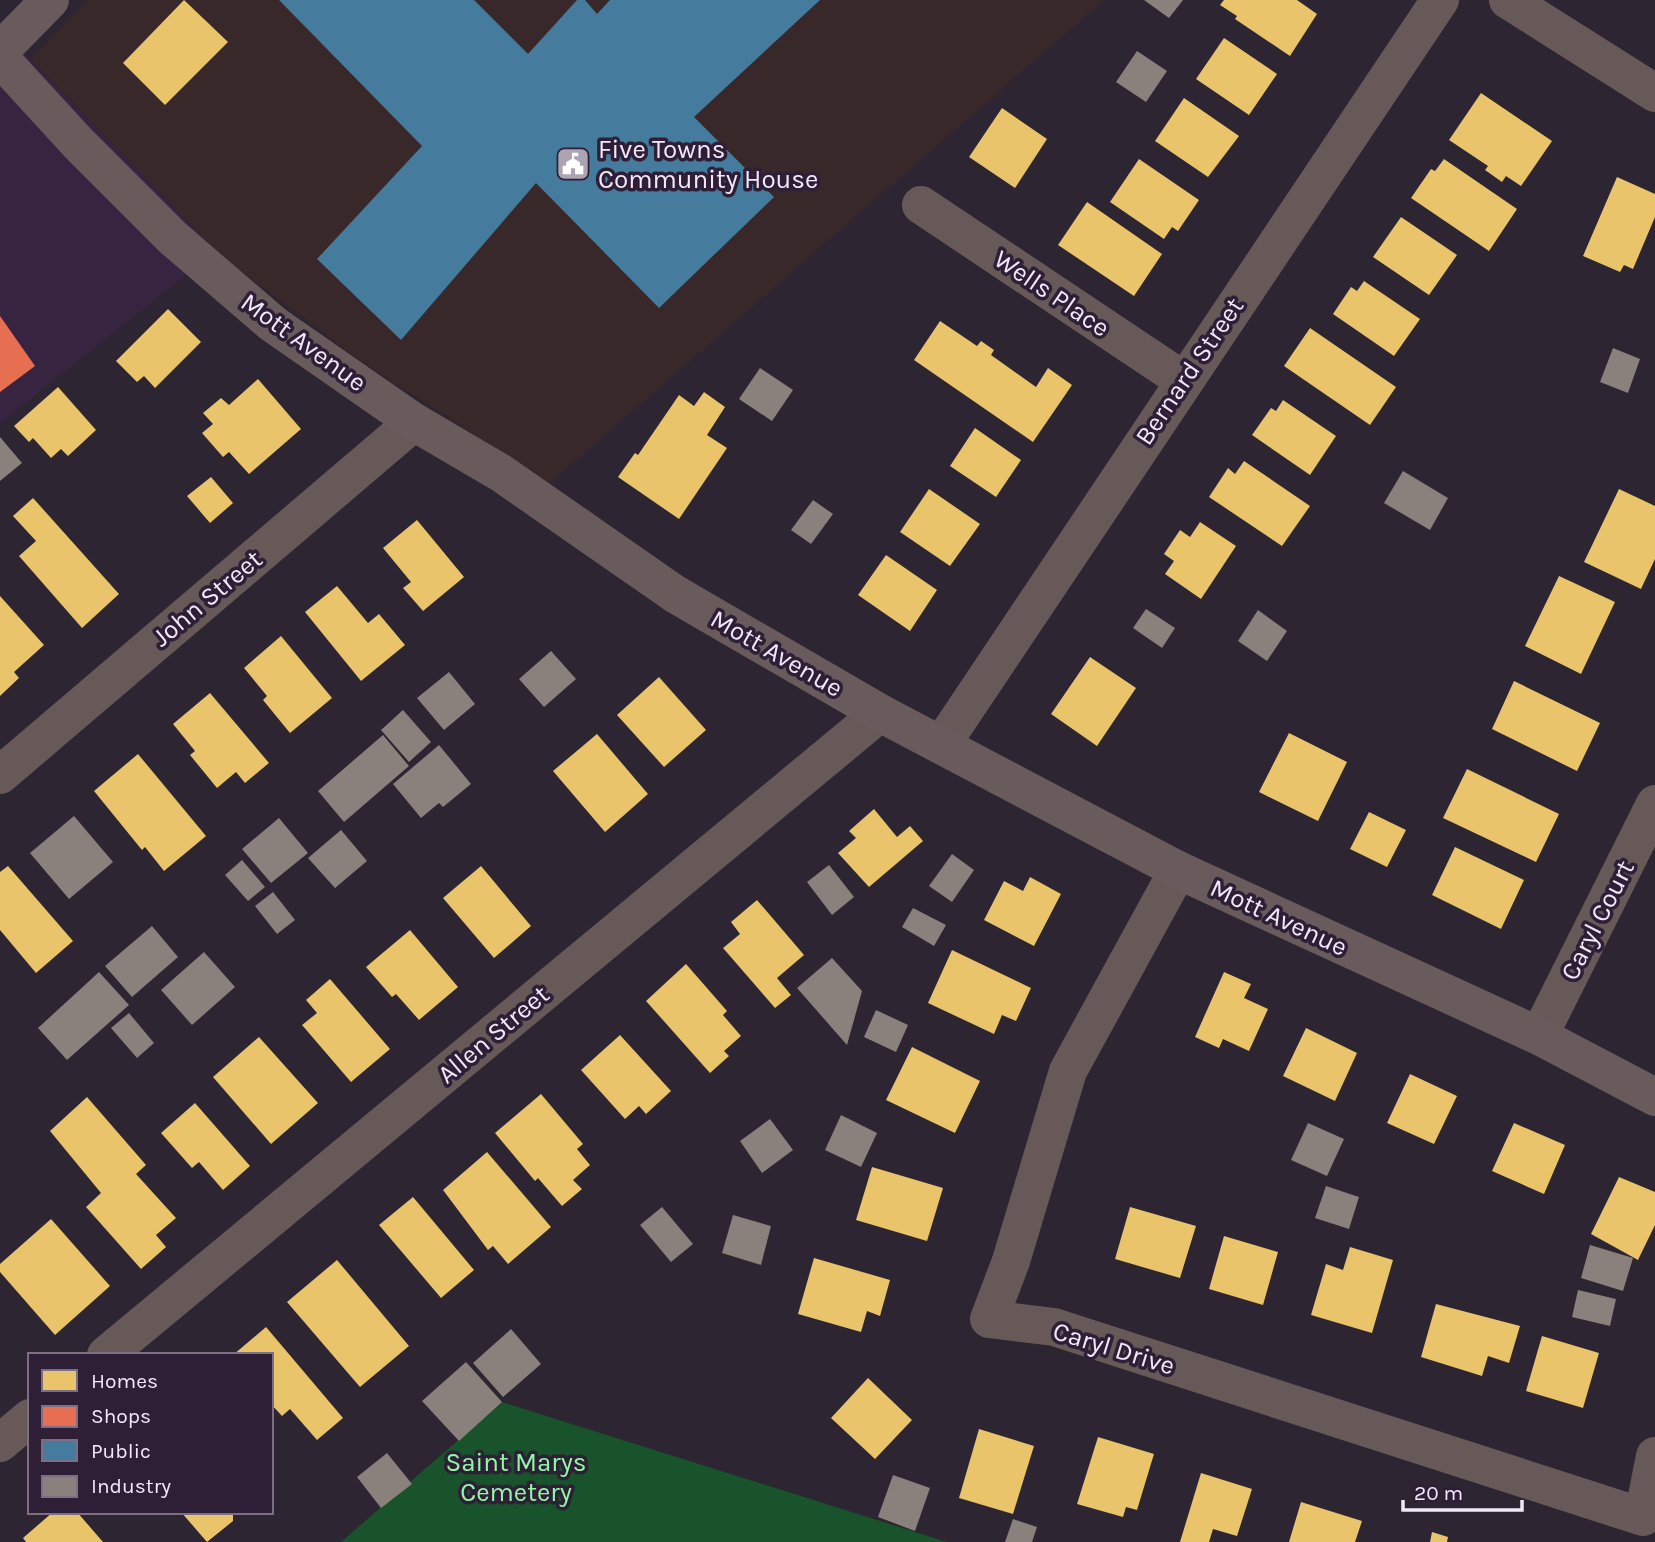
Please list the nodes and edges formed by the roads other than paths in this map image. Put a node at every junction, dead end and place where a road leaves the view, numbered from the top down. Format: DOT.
graph roads {
  1 [pos="50,0"];
  2 [pos="1440,0"];
  3 [pos="1508,0"];
  4 [pos="0,51"];
  5 [pos="0,58"];
  6 [pos="1655,93"];
  7 [pos="921,205"];
  8 [pos="1183,380"];
  9 [pos="414,422"];
  10 [pos="880,713"];
  11 [pos="942,744"];
  12 [pos="0,775"];
  13 [pos="1655,804"];
  14 [pos="1178,870"];
  15 [pos="1539,1036"];
  16 [pos="1655,1097"];
  17 [pos="108,1353"];
  18 [pos="28,1420"];
  19 [pos="0,1443"];
  20 [pos="1655,1456"];
  1 -- 4 [label="street"];
  2 -- 8 [label="street, Bernard Street"];
  3 -- 6 [label="street"];
  5 -- 9 [label="street, Mott Avenue"];
  7 -- 8 [label="street, Wells Place"];
  8 -- 11 [label="street, Bernard Street"];
  9 -- 10 [label="street, Mott Avenue"];
  9 -- 12 [label="street, John Street"];
  10 -- 11 [label="street, Mott Avenue"];
  10 -- 17 [label="street, Allen Street"];
  11 -- 14 [label="street, Mott Avenue"];
  13 -- 15 [label="street, Caryl Court"];
  14 -- 15 [label="street, Mott Avenue"];
  14 -- 20 [label="street, Caryl Drive"];
  15 -- 16 [label="street, Mott Avenue"];
  18 -- 19 [label="street"];
}
